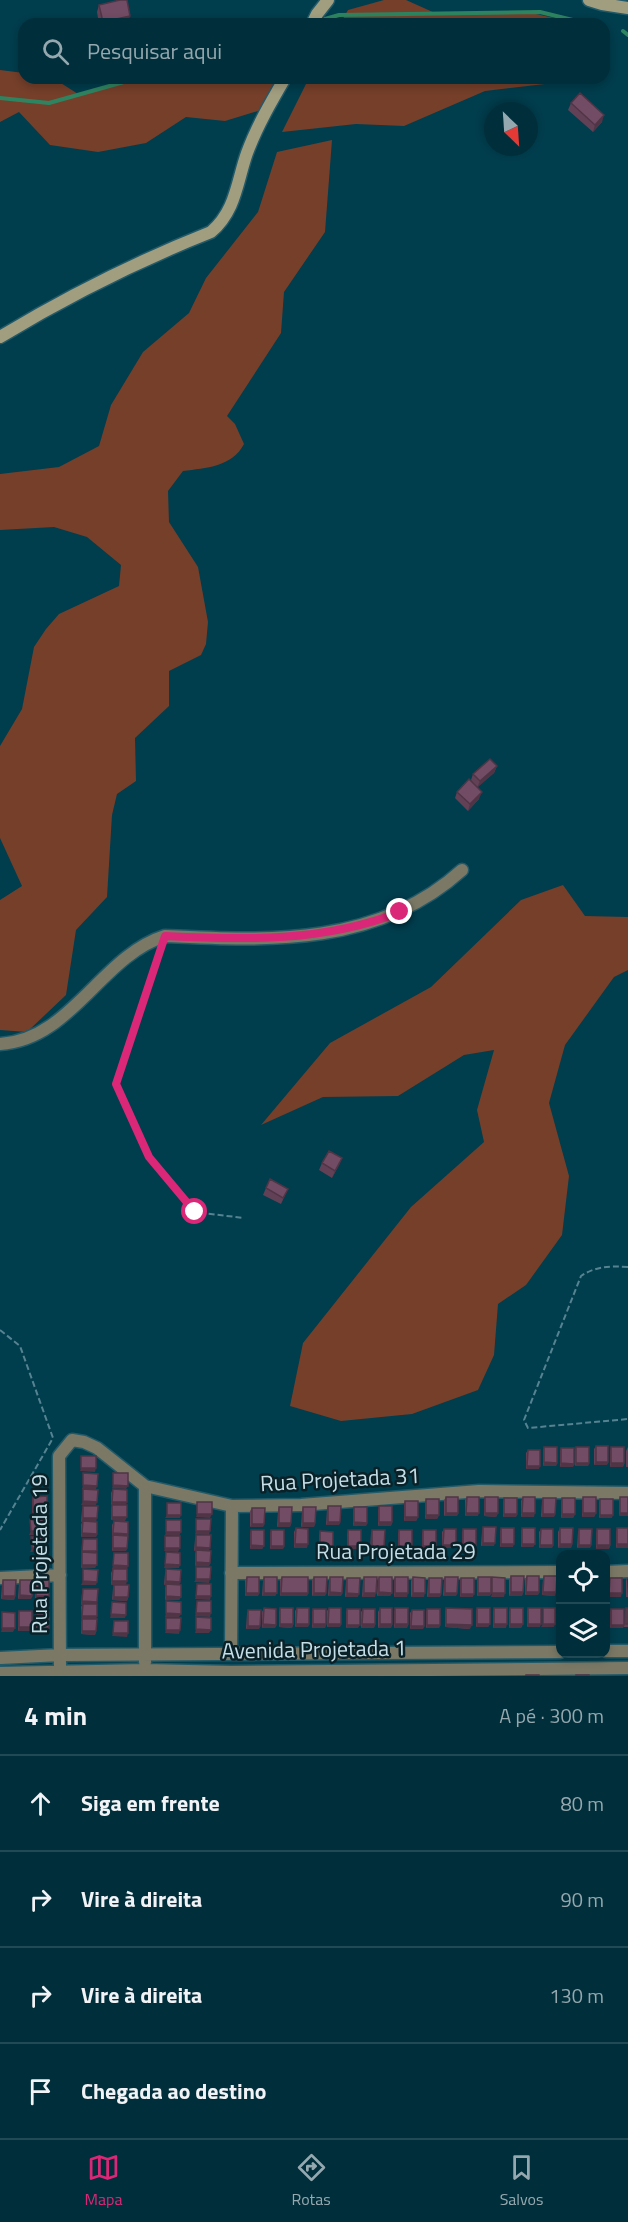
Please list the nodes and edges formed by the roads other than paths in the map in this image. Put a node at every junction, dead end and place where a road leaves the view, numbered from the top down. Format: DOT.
graph roads {
  1 [pos="328,0"];
  2 [pos="589,0"];
  3 [pos="628,8"];
  4 [pos="316,18"];
  5 [pos="282,84"];
  6 [pos="0,336"];
  7 [pos="462,870"];
  8 [pos="0,1044"];
  9 [pos="72,1440"];
  10 [pos="145,1486"];
  11 [pos="628,1493"];
  12 [pos="232,1506"];
  13 [pos="628,1571"];
  14 [pos="556,1572"];
  15 [pos="610,1572"];
  16 [pos="231,1573"];
  17 [pos="60,1575"];
  18 [pos="0,1578"];
  19 [pos="610,1651"];
  20 [pos="628,1651"];
  21 [pos="556,1652"];
  22 [pos="231,1654"];
  23 [pos="60,1655"];
  24 [pos="145,1655"];
  25 [pos="0,1658"];
  26 [pos="628,1668"];
  27 [pos="60,1672"];
  28 [pos="397,1672"];
  29 [pos="0,1673"];
  30 [pos="145,1673"];
  31 [pos="314,1673"];
  32 [pos="231,1674"];
  1 -- 4 [label="street"];
  2 -- 3 [label="street"];
  5 -- 6 [label="street"];
  7 -- 8 [label="street"];
  9 -- 10 [label="street, Rua Projetada 31"];
  9 -- 17 [label="street, Rua Projetada 19"];
  10 -- 12 [label="street, Rua Projetada 31"];
  10 -- 24 [label="street"];
  11 -- 12 [label="street, Rua Projetada 31"];
  12 -- 16 [label="street"];
  13 -- 15 [label="street"];
  14 -- 16 [label="street, Rua Projetada 29"];
  16 -- 22 [label="street"];
  17 -- 18 [label="street"];
  17 -- 23 [label="street, Rua Projetada 19"];
  19 -- 20 [label="street"];
  21 -- 22 [label="street, Avenida Projetada 1"];
  22 -- 24 [label="street, Avenida Projetada 1"];
  23 -- 24 [label="street, Avenida Projetada 1"];
  23 -- 25 [label="street, Avenida Projetada 1"];
  23 -- 27 [label="street, Rua Projetada 19"];
  24 -- 30 [label="street"];
  26 -- 28 [label="street, Avenida Projetada 1"];
  27 -- 29 [label="street, Avenida Projetada 1"];
  27 -- 30 [label="street, Avenida Projetada 1"];
  28 -- 31 [label="street, Avenida Projetada 1"];
  30 -- 32 [label="street, Avenida Projetada 1"];
  31 -- 32 [label="street, Avenida Projetada 1"];
}
